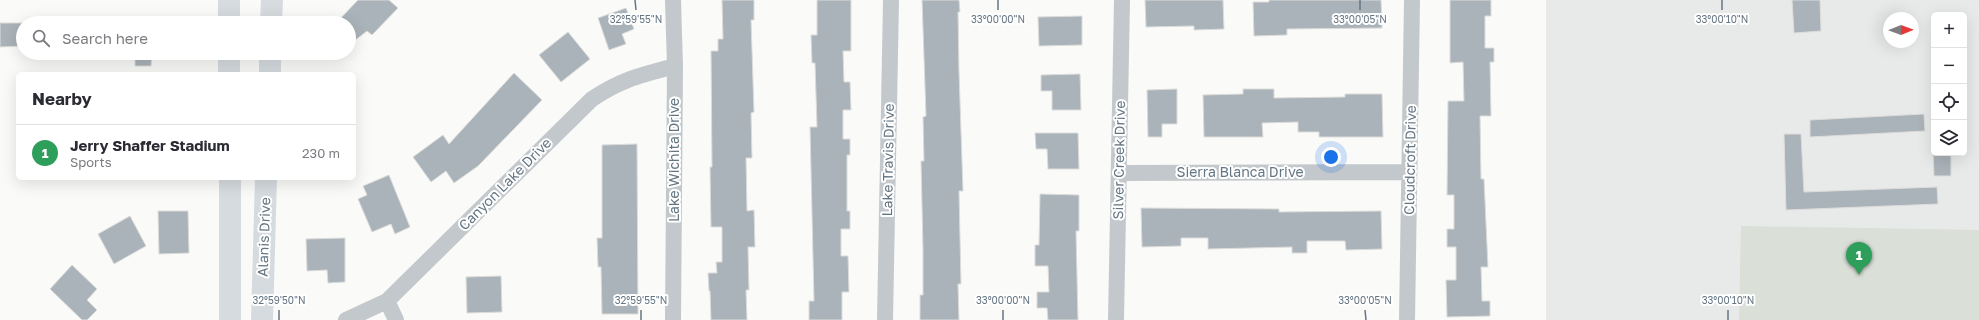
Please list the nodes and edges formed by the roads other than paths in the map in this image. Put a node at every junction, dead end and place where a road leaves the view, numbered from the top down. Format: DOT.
graph roads {
  1 [pos="229,0"];
  2 [pos="272,0"];
  3 [pos="674,0"];
  4 [pos="891,0"];
  5 [pos="1122,0"];
  6 [pos="1412,0"];
  7 [pos="229,16"];
  8 [pos="271,16"];
  9 [pos="229,60"];
  10 [pos="270,60"];
  11 [pos="675,66"];
  12 [pos="229,72"];
  13 [pos="270,72"];
  14 [pos="1409,172"];
  15 [pos="1119,173"];
  16 [pos="230,180"];
  17 [pos="266,180"];
  18 [pos="387,301"];
  19 [pos="230,320"];
  20 [pos="262,320"];
  21 [pos="346,320"];
  22 [pos="396,320"];
  23 [pos="673,320"];
  24 [pos="885,320"];
  25 [pos="1116,320"];
  26 [pos="1407,320"];
  1 -- 7 [label="main road"];
  2 -- 8 [label="main road"];
  3 -- 11 [label="street, Lake Wichita Drive"];
  4 -- 24 [label="street, Lake Travis Drive"];
  5 -- 15 [label="street, Silver Creek Drive"];
  6 -- 14 [label="street, Cloudcroft Drive"];
  9 -- 12 [label="main road"];
  10 -- 13 [label="main road"];
  11 -- 18 [label="street, Canyon Lake Drive"];
  11 -- 23 [label="street, Lake Wichita Drive"];
  14 -- 15 [label="street, Sierra Blanca Drive"];
  14 -- 26 [label="street, Cloudcroft Drive"];
  15 -- 25 [label="street, Silver Creek Drive"];
  16 -- 19 [label="main road"];
  17 -- 20 [label="main road, Alanis Drive"];
  18 -- 21 [label="street, Canyon Lake Drive"];
  18 -- 22 [label="street"];
}
